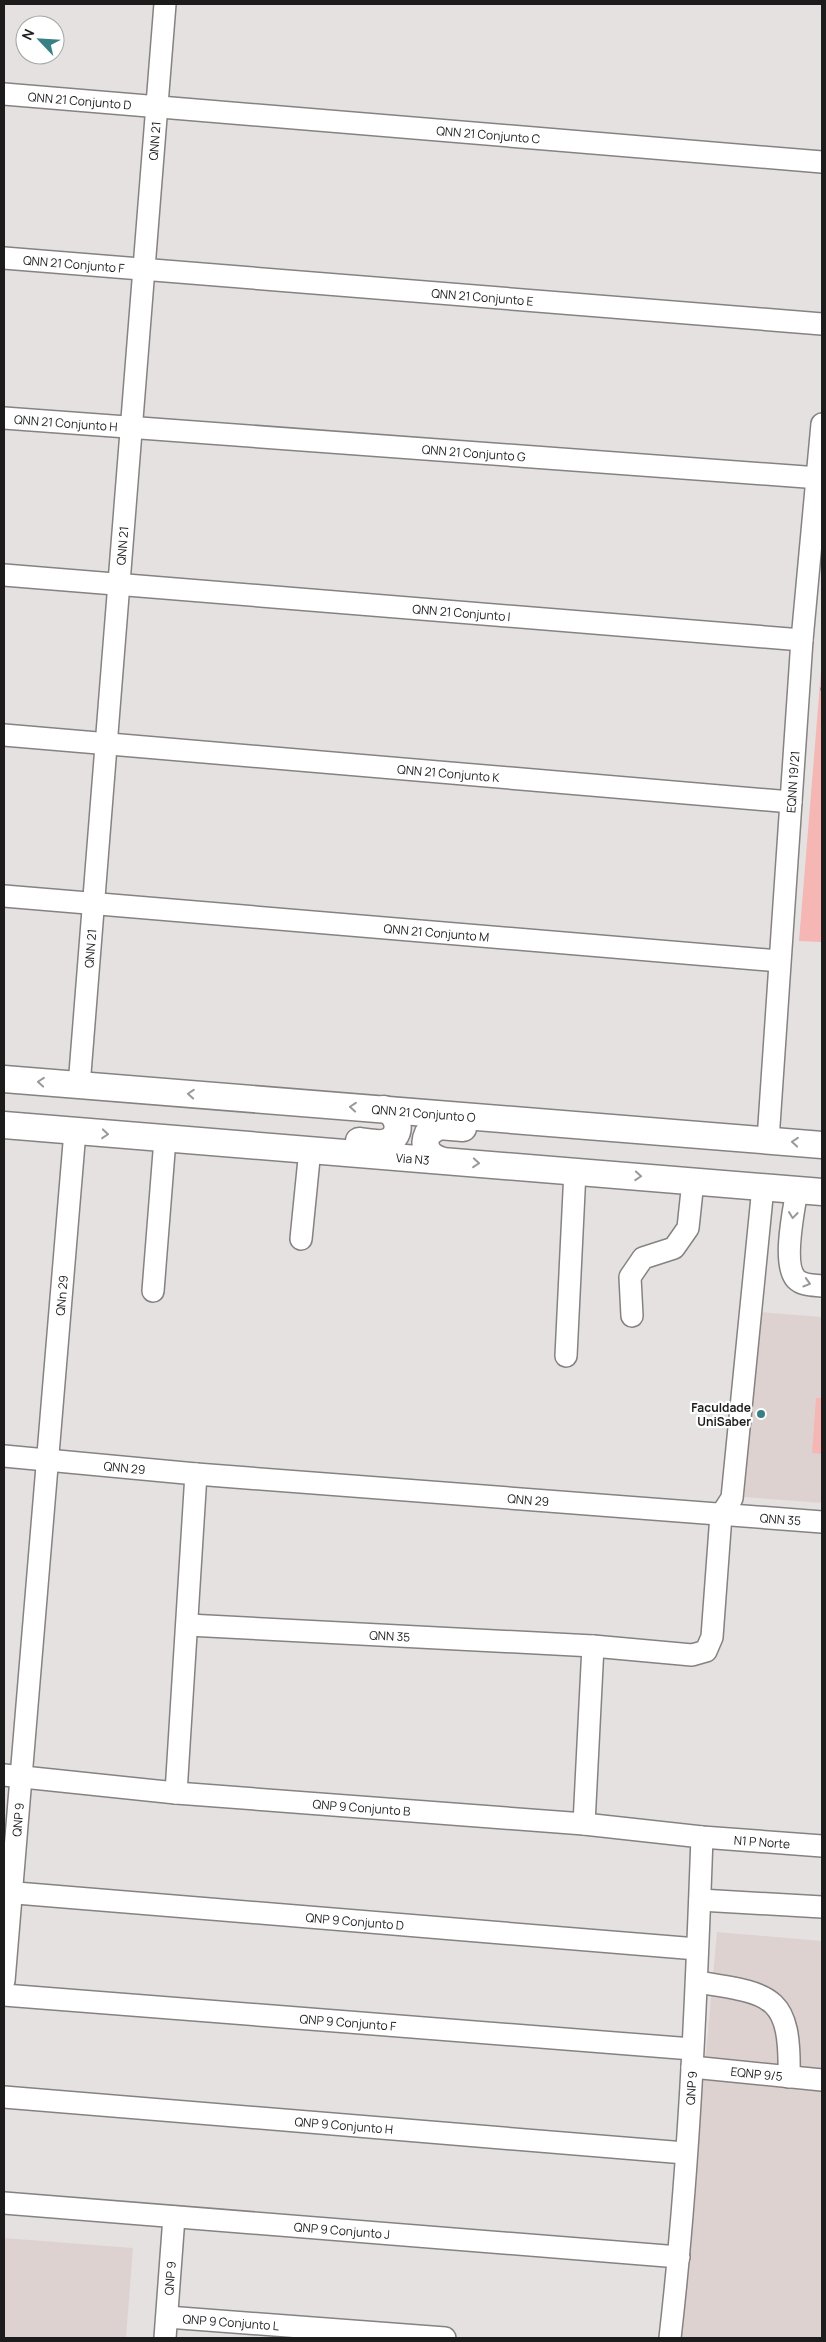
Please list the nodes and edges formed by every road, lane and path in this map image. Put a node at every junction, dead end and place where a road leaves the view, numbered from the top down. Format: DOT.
graph roads {
  1 [pos="165,4"];
  2 [pos="4,94"];
  3 [pos="156,106"];
  4 [pos="822,162"];
  5 [pos="4,258"];
  6 [pos="143,270"];
  7 [pos="822,324"];
  8 [pos="4,418"];
  9 [pos="822,424"];
  10 [pos="130,428"];
  11 [pos="819,478"];
  12 [pos="4,576"];
  13 [pos="119,585"];
  14 [pos="802,640"];
  15 [pos="4,735"];
  16 [pos="106,743"];
  17 [pos="791,802"];
  18 [pos="4,896"];
  19 [pos="93,904"];
  20 [pos="779,961"];
  21 [pos="4,1079"];
  22 [pos="79,1086"];
  23 [pos="384,1109"];
  24 [pos="4,1125"];
  25 [pos="75,1131"];
  26 [pos="759,1139"];
  27 [pos="165,1140"];
  28 [pos="202,1142"];
  29 [pos="822,1145"];
  30 [pos="310,1149"];
  31 [pos="440,1160"];
  32 [pos="575,1171"];
  33 [pos="693,1180"];
  34 [pos="763,1187"];
  35 [pos="797,1190"];
  36 [pos="822,1192"];
  37 [pos="302,1239"];
  38 [pos="822,1286"];
  39 [pos="153,1291"];
  40 [pos="632,1316"];
  41 [pos="566,1356"];
  42 [pos="4,1456"];
  43 [pos="47,1460"];
  44 [pos="196,1474"];
  45 [pos="721,1515"];
  46 [pos="822,1522"];
  47 [pos="188,1625"];
  48 [pos="593,1646"];
  49 [pos="12,1776"];
  50 [pos="176,1793"];
  51 [pos="584,1824"];
  52 [pos="702,1837"];
  53 [pos="822,1846"];
  54 [pos="8,1892"];
  55 [pos="700,1900"];
  56 [pos="822,1907"];
  57 [pos="697,1949"];
  58 [pos="4,1981"];
  59 [pos="697,1982"];
  60 [pos="4,1995"];
  61 [pos="692,2058"];
  62 [pos="789,2077"];
  63 [pos="822,2080"];
  64 [pos="4,2097"];
  65 [pos="685,2153"];
  66 [pos="4,2203"];
  67 [pos="174,2217"];
  68 [pos="679,2257"];
  69 [pos="167,2317"];
  70 [pos="165,2338"];
  71 [pos="445,2338"];
  72 [pos="670,2338"];
  1 -- 3 [label="street, QNN 21"];
  2 -- 3 [label="street, QNN 21 Conjunto D"];
  3 -- 4 [label="street, QNN 21 Conjunto C"];
  3 -- 6 [label="street, QNN 21"];
  5 -- 6 [label="street, QNN 21 Conjunto F"];
  6 -- 7 [label="street, QNN 21 Conjunto E"];
  6 -- 10 [label="street, QNN 21"];
  8 -- 10 [label="street, QNN 21 Conjunto H"];
  9 -- 11 [label="street, EQNN 19/21"];
  10 -- 11 [label="street, QNN 21 Conjunto G"];
  10 -- 13 [label="street, QNN 21"];
  11 -- 14 [label="street, EQNN 19/21"];
  12 -- 13 [label="street, QNN 21 Conjunto I"];
  13 -- 14 [label="street, QNN 21 Conjunto I"];
  13 -- 16 [label="street, QNN 21"];
  14 -- 17 [label="street, EQNN 19/21"];
  15 -- 16 [label="street, QNN 21 Conjunto K"];
  16 -- 17 [label="street, QNN 21 Conjunto K"];
  16 -- 19 [label="street, QNN 21"];
  17 -- 20 [label="street, EQNN 19/21"];
  18 -- 19 [label="street, QNN 21 Conjunto M"];
  19 -- 20 [label="street, QNN 21 Conjunto M"];
  19 -- 22 [label="street, QNN 21"];
  20 -- 26 [label="street, EQNN 19/21"];
  22 -- 21 [label="main road, QNN 21 Conjunto O, one-way"];
  23 -- 22 [label="main road, QNN 21 Conjunto O, one-way"];
  23 -- 26 [label="main road, QNN 21 Conjunto O"];
  23 -- 28 [label="main road"];
  24 -- 25 [label="main road, Via N3"];
  25 -- 27 [label="main road, Via N3, one-way"];
  25 -- 43 [label="street, QNn 29"];
  29 -- 26 [label="main road, one-way"];
  26 -- 31 [label="main road"];
  27 -- 28 [label="main road, Via N3"];
  27 -- 39 [label="street"];
  28 -- 30 [label="main road, Via N3"];
  30 -- 31 [label="main road, Via N3"];
  30 -- 37 [label="street"];
  31 -- 32 [label="main road, Via N3, one-way"];
  32 -- 33 [label="main road, Via N3, one-way"];
  32 -- 41 [label="street"];
  33 -- 34 [label="main road, Via N3"];
  33 -- 40 [label="street"];
  34 -- 35 [label="main road, Via N3"];
  34 -- 45 [label="street"];
  35 -- 36 [label="main road, Via N3"];
  35 -- 38 [label="street, one-way"];
  42 -- 43 [label="street, QNN 29"];
  43 -- 44 [label="street, QNN 29"];
  43 -- 49 [label="street"];
  44 -- 45 [label="street, QNN 29"];
  44 -- 47 [label="street"];
  45 -- 46 [label="street, QNN 35"];
  45 -- 48 [label="street, QNN 35"];
  47 -- 48 [label="street, QNN 35"];
  47 -- 50 [label="street"];
  48 -- 51 [label="street"];
  49 -- 50 [label="street, QNP 9 Conjunto B"];
  49 -- 54 [label="street, QNP 9"];
  50 -- 51 [label="street, QNP 9 Conjunto B"];
  51 -- 52 [label="street, QNP 9 Conjunto B"];
  52 -- 53 [label="street, N1 P Norte"];
  52 -- 55 [label="street, QNP 9"];
  54 -- 57 [label="street, QNP 9 Conjunto D"];
  54 -- 58 [label="street, QNP 9"];
  55 -- 56 [label="street"];
  55 -- 57 [label="street, QNP 9"];
  57 -- 59 [label="street, QNP 9"];
  59 -- 61 [label="street, QNP 9"];
  59 -- 62 [label="street"];
  60 -- 61 [label="street, QNP 9 Conjunto F"];
  61 -- 62 [label="street, EQNP 9/5"];
  61 -- 65 [label="street, QNP 9"];
  62 -- 63 [label="street, EQNP 9/5"];
  64 -- 65 [label="street, QNP 9 Conjunto H"];
  65 -- 68 [label="street, QNP 9"];
  66 -- 67 [label="street, QNP 9 Conjunto J"];
  67 -- 68 [label="street, QNP 9 Conjunto J"];
  67 -- 69 [label="street, QNP 9"];
  68 -- 72 [label="street, QNP 9"];
  69 -- 70 [label="street, QNP 9"];
  69 -- 71 [label="street, QNP 9 Conjunto L"];
}
